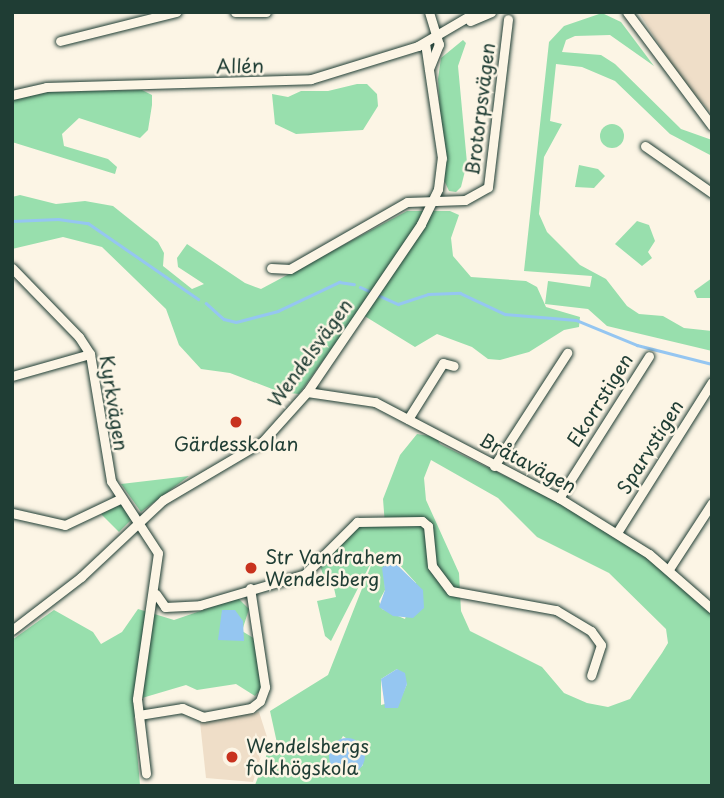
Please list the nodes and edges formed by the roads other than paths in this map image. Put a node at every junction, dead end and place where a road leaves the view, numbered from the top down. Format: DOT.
graph roads {
  1 [pos="176,12"];
  2 [pos="235,12"];
  3 [pos="266,12"];
  4 [pos="429,12"];
  5 [pos="476,12"];
  6 [pos="491,12"];
  7 [pos="627,12"];
  8 [pos="508,19"];
  9 [pos="458,24"];
  10 [pos="437,37"];
  11 [pos="60,41"];
  12 [pos="425,43"];
  13 [pos="429,69"];
  14 [pos="12,94"];
  15 [pos="712,126"];
  16 [pos="645,146"];
  17 [pos="712,193"];
  18 [pos="433,202"];
  19 [pos="12,268"];
  20 [pos="271,268"];
  21 [pos="567,352"];
  22 [pos="90,354"];
  23 [pos="649,356"];
  24 [pos="454,366"];
  25 [pos="12,376"];
  26 [pos="712,382"];
  27 [pos="307,392"];
  28 [pos="408,419"];
  29 [pos="494,466"];
  30 [pos="559,498"];
  31 [pos="120,499"];
  32 [pos="712,503"];
  33 [pos="12,513"];
  34 [pos="140,522"];
  35 [pos="618,531"];
  36 [pos="669,569"];
  37 [pos="250,588"];
  38 [pos="156,594"];
  39 [pos="712,609"];
  40 [pos="12,630"];
  41 [pos="591,675"];
  42 [pos="139,715"];
  43 [pos="146,773"];
  1 -- 11 [label="street"];
  2 -- 3 [label="street"];
  4 -- 10 [label="street"];
  5 -- 9 [label="street, Allén"];
  6 -- 9 [label="street, Allén"];
  7 -- 15 [label="street"];
  8 -- 18 [label="street, Brotorpsvägen"];
  9 -- 10 [label="street, Allén"];
  10 -- 12 [label="street, Allén"];
  10 -- 13 [label="street, Wendelsvägen"];
  12 -- 13 [label="street, Wendelsvägen"];
  12 -- 14 [label="street, Allén"];
  13 -- 18 [label="street, Wendelsvägen"];
  16 -- 17 [label="street"];
  18 -- 20 [label="street, Brotorpsvägen"];
  18 -- 27 [label="street, Wendelsvägen"];
  19 -- 22 [label="street, Kyrkvägen"];
  21 -- 29 [label="street"];
  22 -- 25 [label="street"];
  22 -- 31 [label="street, Kyrkvägen"];
  23 -- 30 [label="street, Ekorrstigen"];
  24 -- 28 [label="street"];
  26 -- 35 [label="street, Sparvstigen"];
  27 -- 28 [label="street, Bråtavägen"];
  27 -- 34 [label="street, Wendelsvägen"];
  28 -- 29 [label="street, Bråtavägen"];
  29 -- 30 [label="street, Bråtavägen"];
  30 -- 35 [label="street, Bråtavägen"];
  31 -- 33 [label="street"];
  31 -- 34 [label="street, Kyrkvägen"];
  32 -- 36 [label="street"];
  34 -- 38 [label="street, Kyrkvägen"];
  34 -- 40 [label="street, Wendelsvägen"];
  35 -- 36 [label="street, Bråtavägen"];
  36 -- 39 [label="street, Bråtavägen"];
  37 -- 38 [label="street"];
  37 -- 41 [label="street"];
  37 -- 42 [label="street"];
  38 -- 42 [label="street, Kyrkvägen"];
  42 -- 43 [label="street, Kyrkvägen"];
}
